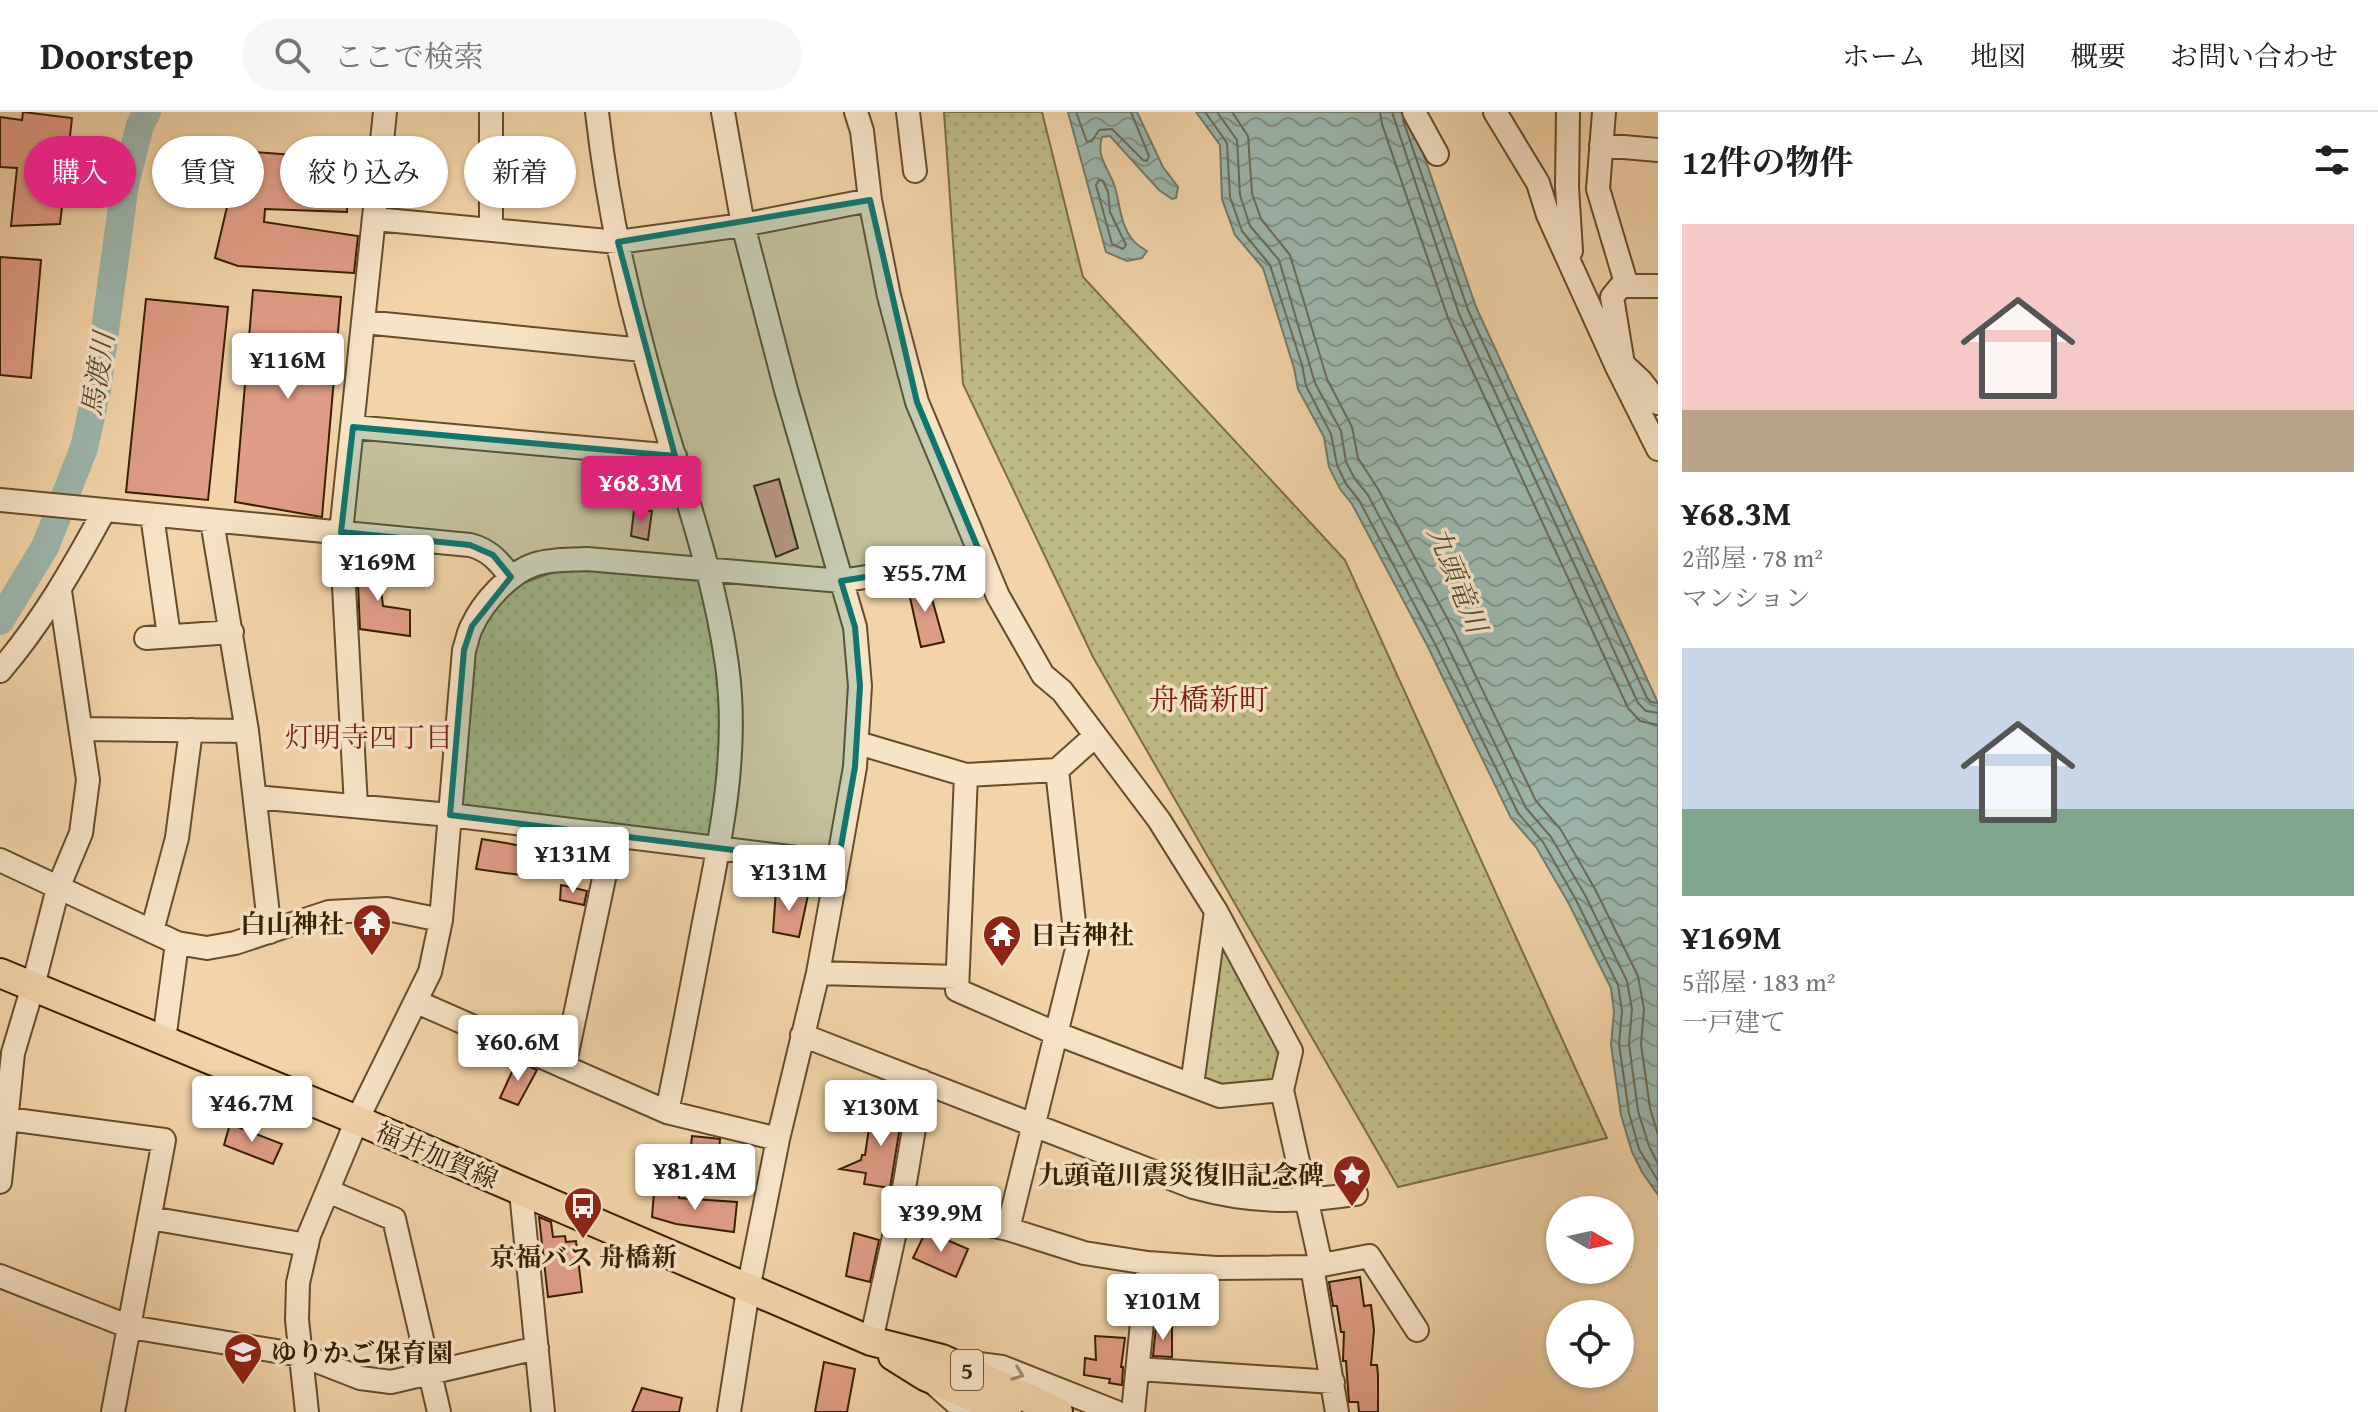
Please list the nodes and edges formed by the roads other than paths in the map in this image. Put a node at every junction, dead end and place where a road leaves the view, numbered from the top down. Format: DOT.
graph roads {
  1 [pos="385,112"];
  2 [pos="491,112"];
  3 [pos="597,112"];
  4 [pos="723,112"];
  5 [pos="856,112"];
  6 [pos="908,112"];
  7 [pos="1414,112"];
  8 [pos="1495,112"];
  9 [pos="1568,112"];
  10 [pos="1604,112"];
  11 [pos="1601,145"];
  12 [pos="1658,150"];
  13 [pos="1437,154"];
  14 [pos="915,171"];
  15 [pos="870,200"];
  16 [pos="375,219"];
  17 [pos="743,225"];
  18 [pos="491,230"];
  19 [pos="618,242"];
  20 [pos="1574,269"];
  21 [pos="1627,286"];
  22 [pos="1658,286"];
  23 [pos="364,322"];
  24 [pos="643,350"];
  25 [pos="1620,366"];
  26 [pos="1658,403"];
  27 [pos="353,427"];
  28 [pos="1658,449"];
  29 [pos="675,456"];
  30 [pos="0,500"];
  31 [pos="104,511"];
  32 [pos="152,515"];
  33 [pos="212,521"];
  34 [pos="341,532"];
  35 [pos="982,558"];
  36 [pos="709,570"];
  37 [pos="511,577"];
  38 [pos="841,581"];
  39 [pos="60,591"];
  40 [pos="232,632"];
  41 [pos="169,636"];
  42 [pos="146,638"];
  43 [pos="0,671"];
  44 [pos="81,729"];
  45 [pos="191,730"];
  46 [pos="247,731"];
  47 [pos="1094,737"];
  48 [pos="858,743"];
  49 [pos="1057,770"];
  50 [pos="966,775"];
  51 [pos="255,797"];
  52 [pos="356,806"];
  53 [pos="450,815"];
  54 [pos="613,836"];
  55 [pos="719,849"];
  56 [pos="0,860"];
  57 [pos="838,863"];
  58 [pos="58,888"];
  59 [pos="1216,911"];
  60 [pos="441,920"];
  61 [pos="152,931"];
  62 [pos="270,932"];
  63 [pos="177,943"];
  64 [pos="0,973"];
  65 [pos="818,973"];
  66 [pos="957,977"];
  67 [pos="33,986"];
  68 [pos="417,1002"];
  69 [pos="1055,1033"];
  70 [pos="802,1035"];
  71 [pos="164,1040"];
  72 [pos="564,1067"];
  73 [pos="922,1081"];
  74 [pos="1192,1085"];
  75 [pos="1282,1090"];
  76 [pos="667,1112"];
  77 [pos="4,1118"];
  78 [pos="357,1120"];
  79 [pos="1033,1125"];
  80 [pos="778,1139"];
  81 [pos="0,1182"];
  82 [pos="328,1191"];
  83 [pos="521,1192"];
  84 [pos="1356,1194"];
  85 [pos="902,1200"];
  86 [pos="1307,1201"];
  87 [pos="150,1218"];
  88 [pos="1008,1229"];
  89 [pos="307,1245"];
  90 [pos="1148,1263"];
  91 [pos="1317,1266"];
  92 [pos="0,1276"];
  93 [pos="748,1290"];
  94 [pos="130,1327"];
  95 [pos="1417,1330"];
  96 [pos="871,1341"];
  97 [pos="537,1348"];
  98 [pos="301,1355"];
  99 [pos="934,1368"];
  100 [pos="1138,1369"];
  101 [pos="430,1373"];
  102 [pos="1333,1382"];
  103 [pos="113,1412"];
  104 [pos="307,1412"];
  105 [pos="439,1412"];
  106 [pos="543,1412"];
  107 [pos="729,1412"];
  108 [pos="966,1412"];
  109 [pos="1007,1412"];
  110 [pos="1058,1412"];
  111 [pos="1116,1412"];
  112 [pos="1133,1412"];
  113 [pos="1337,1412"];
  1 -- 16 [label="street"];
  2 -- 18 [label="street"];
  3 -- 19 [label="street"];
  4 -- 17 [label="street"];
  5 -- 15 [label="street"];
  6 -- 14 [label="street"];
  7 -- 13 [label="street"];
  8 -- 20 [label="street"];
  9 -- 20 [label="street"];
  10 -- 11 [label="street"];
  11 -- 12 [label="street"];
  11 -- 21 [label="street"];
  15 -- 17 [label="street"];
  15 -- 35 [label="street"];
  16 -- 18 [label="street"];
  16 -- 23 [label="street"];
  17 -- 19 [label="street"];
  17 -- 38 [label="street"];
  18 -- 19 [label="street"];
  19 -- 24 [label="street"];
  20 -- 25 [label="street"];
  21 -- 22 [label="street"];
  21 -- 25 [label="street"];
  23 -- 24 [label="street"];
  23 -- 27 [label="street"];
  24 -- 29 [label="street"];
  25 -- 26 [label="street"];
  25 -- 28 [label="street"];
  27 -- 29 [label="street"];
  27 -- 34 [label="street"];
  29 -- 36 [label="street"];
  30 -- 31 [label="street"];
  31 -- 32 [label="street"];
  31 -- 39 [label="street"];
  32 -- 33 [label="street"];
  32 -- 41 [label="street"];
  33 -- 34 [label="street"];
  33 -- 40 [label="street"];
  34 -- 37 [label="street"];
  34 -- 52 [label="street"];
  35 -- 38 [label="street"];
  35 -- 47 [label="street"];
  36 -- 37 [label="street"];
  36 -- 38 [label="street"];
  36 -- 55 [label="street"];
  37 -- 53 [label="street"];
  38 -- 48 [label="street"];
  39 -- 43 [label="street"];
  39 -- 44 [label="street"];
  40 -- 41 [label="street"];
  40 -- 46 [label="street"];
  41 -- 42 [label="street"];
  44 -- 45 [label="street"];
  44 -- 58 [label="street"];
  45 -- 46 [label="street"];
  45 -- 61 [label="street"];
  46 -- 51 [label="street"];
  47 -- 49 [label="street"];
  47 -- 59 [label="street"];
  48 -- 50 [label="street"];
  48 -- 57 [label="street"];
  49 -- 50 [label="street"];
  49 -- 69 [label="street"];
  50 -- 66 [label="street"];
  51 -- 52 [label="street"];
  51 -- 62 [label="street"];
  52 -- 53 [label="street"];
  53 -- 54 [label="street"];
  53 -- 60 [label="street"];
  54 -- 55 [label="street"];
  54 -- 72 [label="street"];
  55 -- 57 [label="street"];
  55 -- 76 [label="street"];
  56 -- 58 [label="street"];
  57 -- 65 [label="street"];
  58 -- 61 [label="street"];
  58 -- 67 [label="street"];
  59 -- 74 [label="street"];
  59 -- 75 [label="street"];
  60 -- 62 [label="street"];
  60 -- 68 [label="street"];
  61 -- 63 [label="street"];
  62 -- 63 [label="street"];
  63 -- 71 [label="street"];
  64 -- 67 [label="main road, 福井加賀線 / 5"];
  65 -- 66 [label="street"];
  65 -- 70 [label="street"];
  66 -- 69 [label="street"];
  67 -- 71 [label="main road, 福井加賀線 / 5"];
  67 -- 77 [label="street"];
  68 -- 72 [label="street"];
  68 -- 78 [label="street"];
  69 -- 74 [label="street"];
  69 -- 79 [label="street"];
  70 -- 73 [label="street"];
  70 -- 80 [label="street"];
  71 -- 78 [label="main road, 福井加賀線 / 5"];
  72 -- 76 [label="street"];
  73 -- 79 [label="street"];
  73 -- 85 [label="street"];
  74 -- 75 [label="street"];
  75 -- 86 [label="street"];
  76 -- 80 [label="street"];
  77 -- 81 [label="street"];
  77 -- 87 [label="street"];
  78 -- 82 [label="street"];
  78 -- 83 [label="main road, 福井加賀線 / 5"];
  79 -- 86 [label="street"];
  79 -- 88 [label="street"];
  80 -- 93 [label="street"];
  82 -- 89 [label="street"];
  82 -- 101 [label="street"];
  83 -- 93 [label="main road, 福井加賀線 / 5"];
  83 -- 97 [label="street"];
  84 -- 86 [label="street"];
  85 -- 88 [label="street"];
  85 -- 96 [label="street"];
  86 -- 91 [label="street"];
  87 -- 89 [label="street"];
  87 -- 94 [label="street"];
  88 -- 90 [label="street"];
  89 -- 98 [label="street"];
  90 -- 91 [label="street"];
  90 -- 100 [label="street"];
  91 -- 95 [label="street"];
  91 -- 102 [label="street"];
  92 -- 94 [label="street"];
  93 -- 96 [label="main road, 福井加賀線 / 5"];
  93 -- 107 [label="street"];
  94 -- 98 [label="street"];
  94 -- 103 [label="street"];
  96 -- 99 [label="main road, 福井加賀線 / 5"];
  97 -- 101 [label="street"];
  97 -- 106 [label="street"];
  98 -- 101 [label="street"];
  98 -- 104 [label="street"];
  99 -- 108 [label="street"];
  99 -- 109 [label="main road, 福井加賀線 / 5"];
  99 -- 110 [label="main road, 福井加賀線 / 5"];
  99 -- 111 [label="street, one-way"];
  100 -- 102 [label="street"];
  100 -- 112 [label="street"];
  101 -- 105 [label="street"];
  102 -- 113 [label="street"];
}
